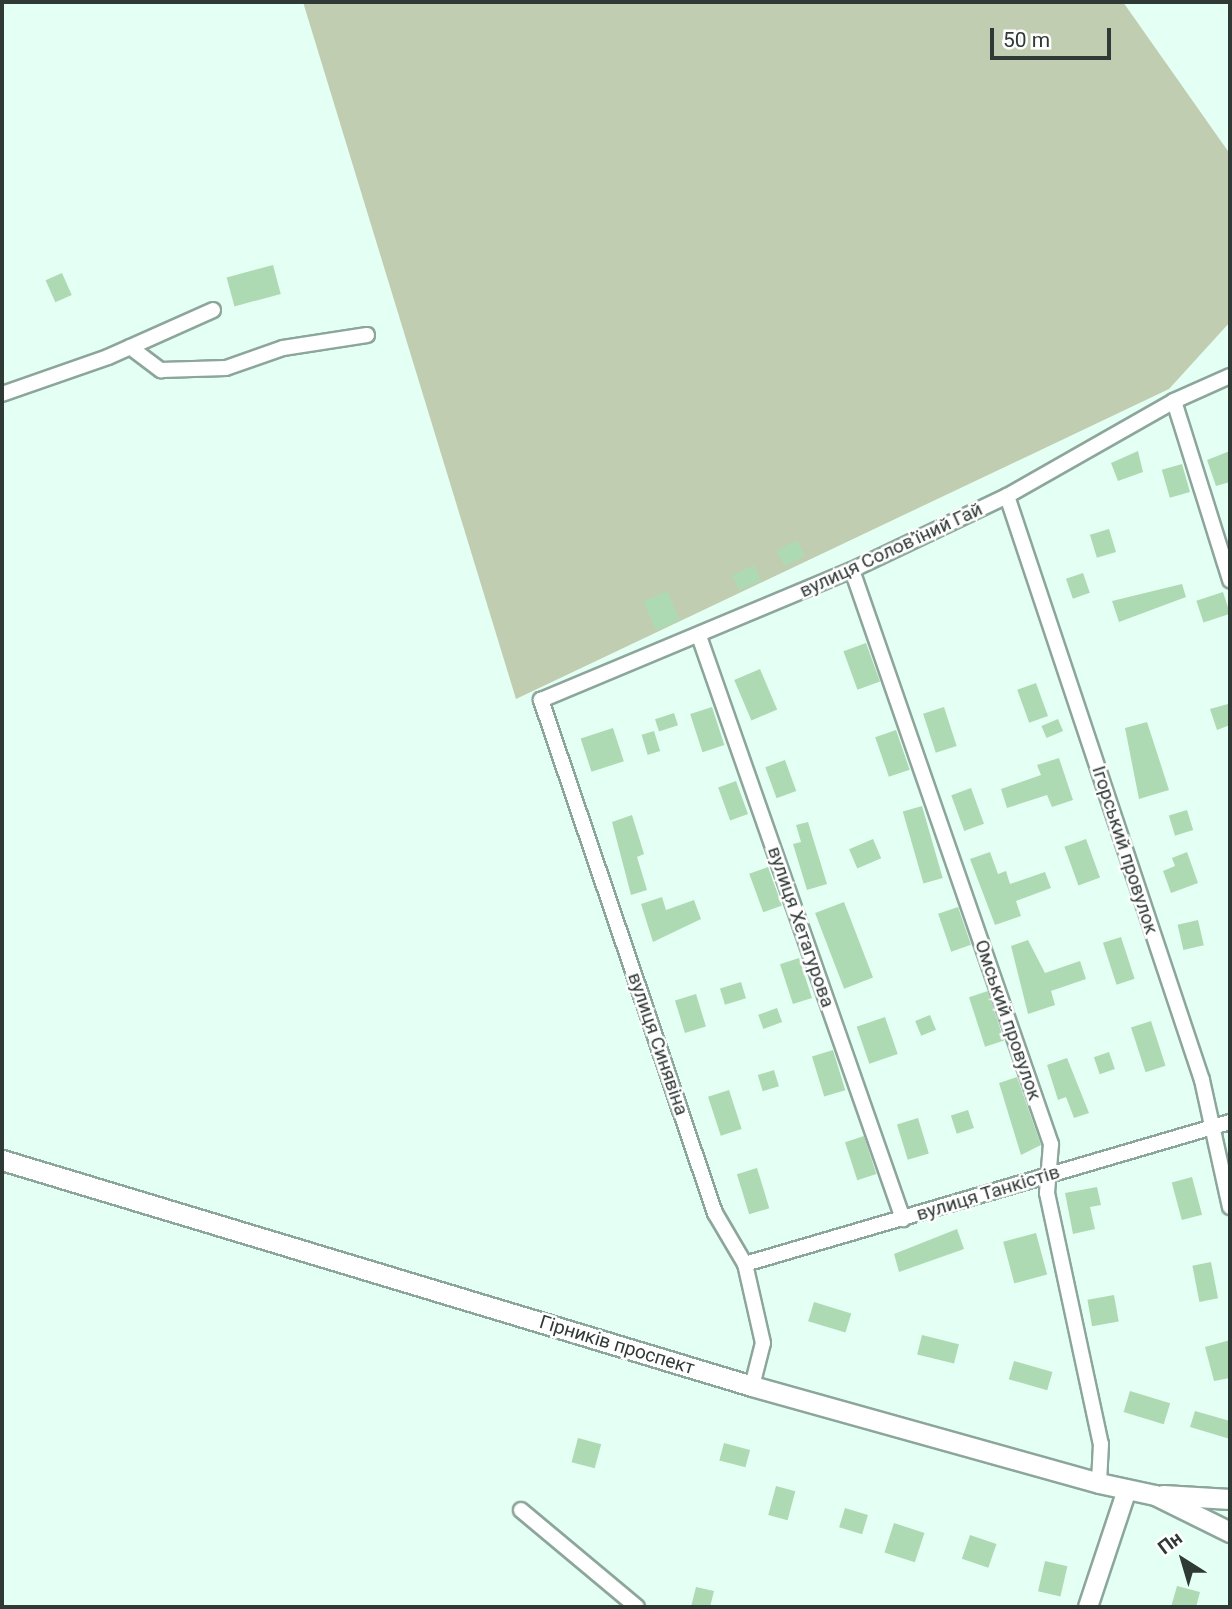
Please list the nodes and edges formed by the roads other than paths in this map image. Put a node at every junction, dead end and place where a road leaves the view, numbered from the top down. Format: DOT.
graph roads {
  1 [pos="212,310"];
  2 [pos="367,335"];
  3 [pos="130,347"];
  4 [pos="1230,376"];
  5 [pos="2,394"];
  6 [pos="1174,401"];
  7 [pos="1007,496"];
  8 [pos="852,570"];
  9 [pos="1230,580"];
  10 [pos="699,636"];
  11 [pos="541,701"];
  12 [pos="1230,1122"];
  13 [pos="1212,1125"];
  14 [pos="2,1160"];
  15 [pos="1049,1174"];
  16 [pos="1230,1207"];
  17 [pos="903,1219"];
  18 [pos="745,1264"];
  19 [pos="752,1386"];
  20 [pos="1098,1483"];
  21 [pos="1127,1490"];
  22 [pos="1155,1494"];
  23 [pos="1230,1499"];
  24 [pos="521,1510"];
  25 [pos="1230,1532"];
  26 [pos="637,1607"];
  27 [pos="1088,1607"];
  1 -- 3 [label="street"];
  2 -- 3 [label="street"];
  3 -- 5 [label="street"];
  4 -- 6 [label="street, вулиця Солов'їний Гай"];
  6 -- 7 [label="street, вулиця Солов'їний Гай"];
  6 -- 9 [label="street"];
  7 -- 8 [label="street, вулиця Солов'їний Гай"];
  7 -- 13 [label="street, Ігорський провулок"];
  8 -- 10 [label="street, вулиця Солов'їний Гай"];
  8 -- 15 [label="street, Омський провулок"];
  10 -- 11 [label="street, вулиця Солов'їний Гай"];
  10 -- 17 [label="street, вулиця Хетагурова"];
  11 -- 18 [label="street, вулиця Синявіна"];
  12 -- 13 [label="street, вулиця Танкістів"];
  13 -- 15 [label="street, вулиця Танкістів"];
  13 -- 16 [label="street, Ігорський провулок"];
  14 -- 19 [label="main road, Гірників проспект"];
  15 -- 17 [label="street, вулиця Танкістів"];
  15 -- 20 [label="street, Омський провулок"];
  17 -- 18 [label="street, вулиця Танкістів"];
  18 -- 19 [label="street, вулиця Синявіна"];
  19 -- 20 [label="main road, Гірників проспект"];
  20 -- 21 [label="main road, Гірників проспект"];
  21 -- 22 [label="main road, Гірників проспект"];
  21 -- 27 [label="street"];
  22 -- 23 [label="main road"];
  22 -- 25 [label="main road, Гірників проспект"];
  24 -- 26 [label="street"];
}
